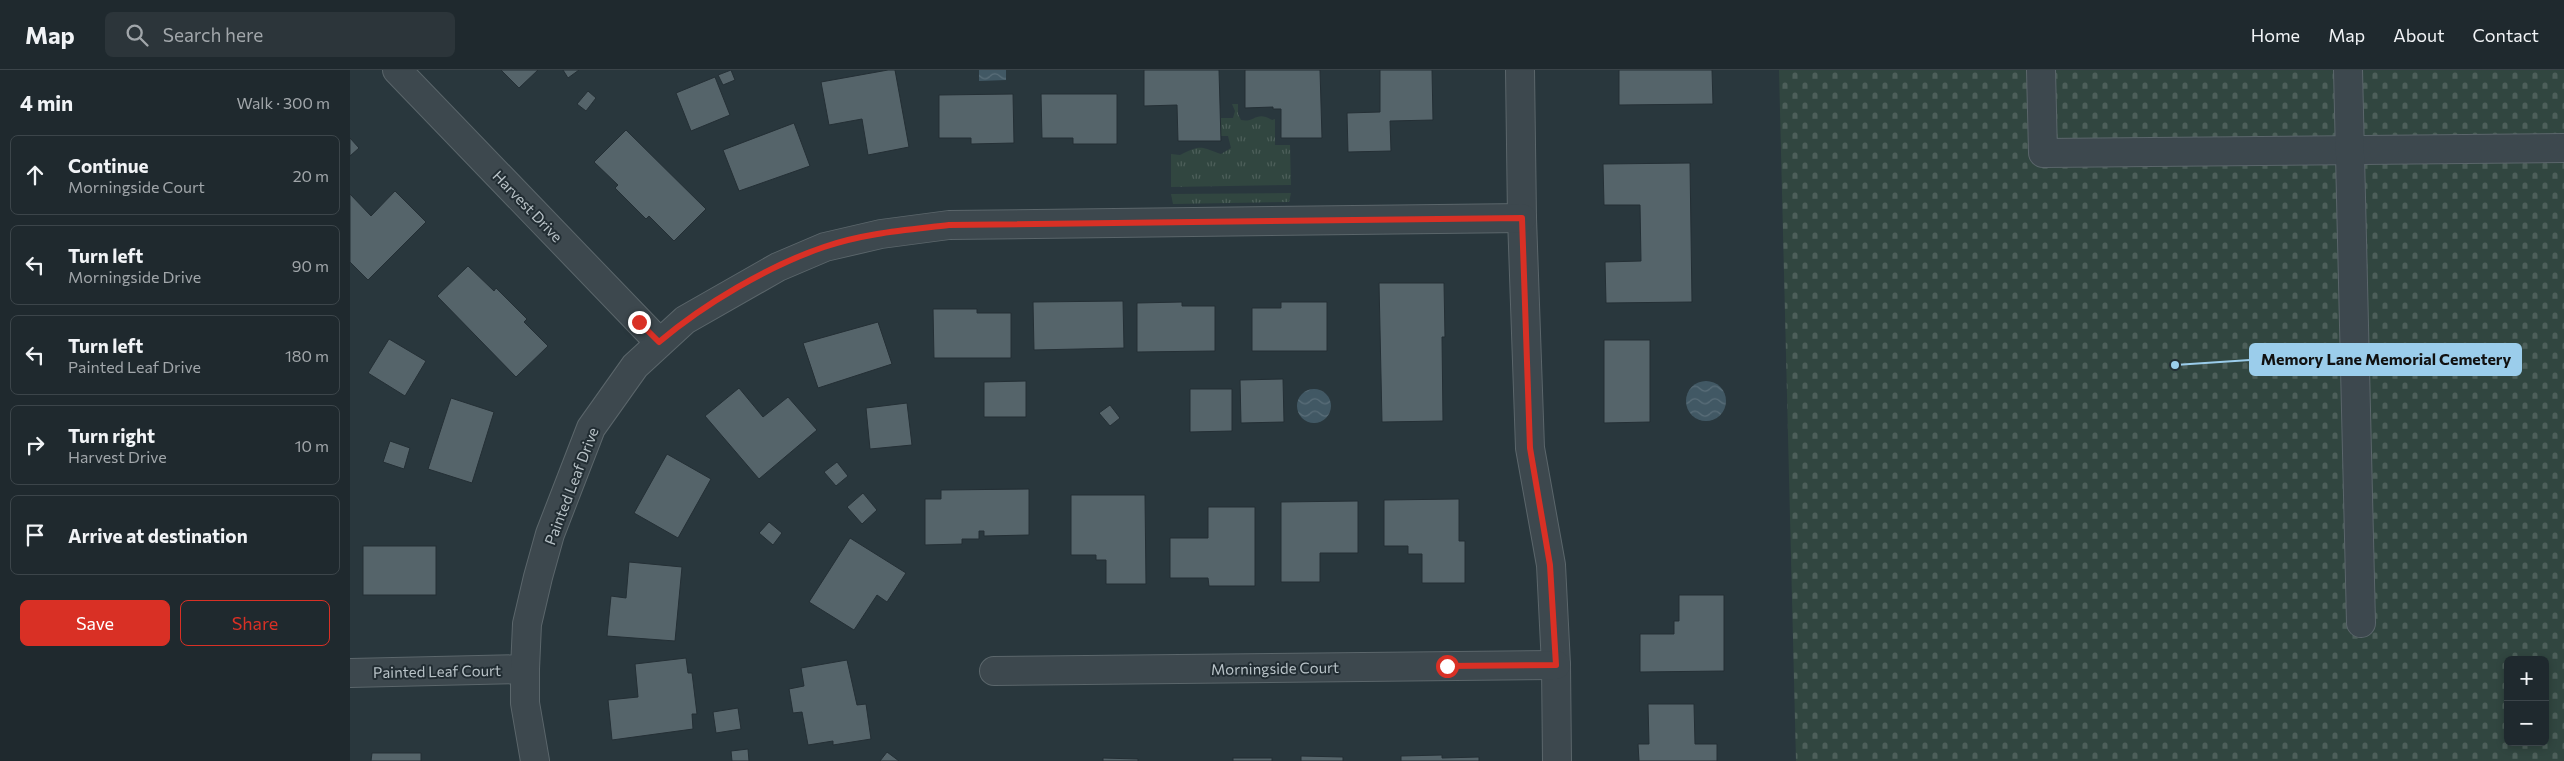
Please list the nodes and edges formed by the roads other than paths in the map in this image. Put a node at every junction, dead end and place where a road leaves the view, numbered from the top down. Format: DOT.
graph roads {
  1 [pos="397,70"];
  2 [pos="1520,70"];
  3 [pos="2041,70"];
  4 [pos="2348,70"];
  5 [pos="2564,148"];
  6 [pos="2350,150"];
  7 [pos="1522,218"];
  8 [pos="659,342"];
  9 [pos="2361,623"];
  10 [pos="1556,665"];
  11 [pos="525,669"];
  12 [pos="994,671"];
  13 [pos="350,673"];
  14 [pos="535,761"];
  15 [pos="1557,761"];
  1 -- 8 [label="street, Harvest Drive"];
  2 -- 7 [label="street"];
  3 -- 6 [label="street"];
  4 -- 6 [label="street"];
  5 -- 6 [label="street"];
  6 -- 9 [label="street"];
  7 -- 8 [label="street, Painted Leaf Drive"];
  7 -- 10 [label="street"];
  8 -- 11 [label="street, Painted Leaf Drive"];
  10 -- 12 [label="street, Morningside Court"];
  10 -- 15 [label="street"];
  11 -- 13 [label="street, Painted Leaf Court"];
  11 -- 14 [label="street, Painted Leaf Drive"];
}
